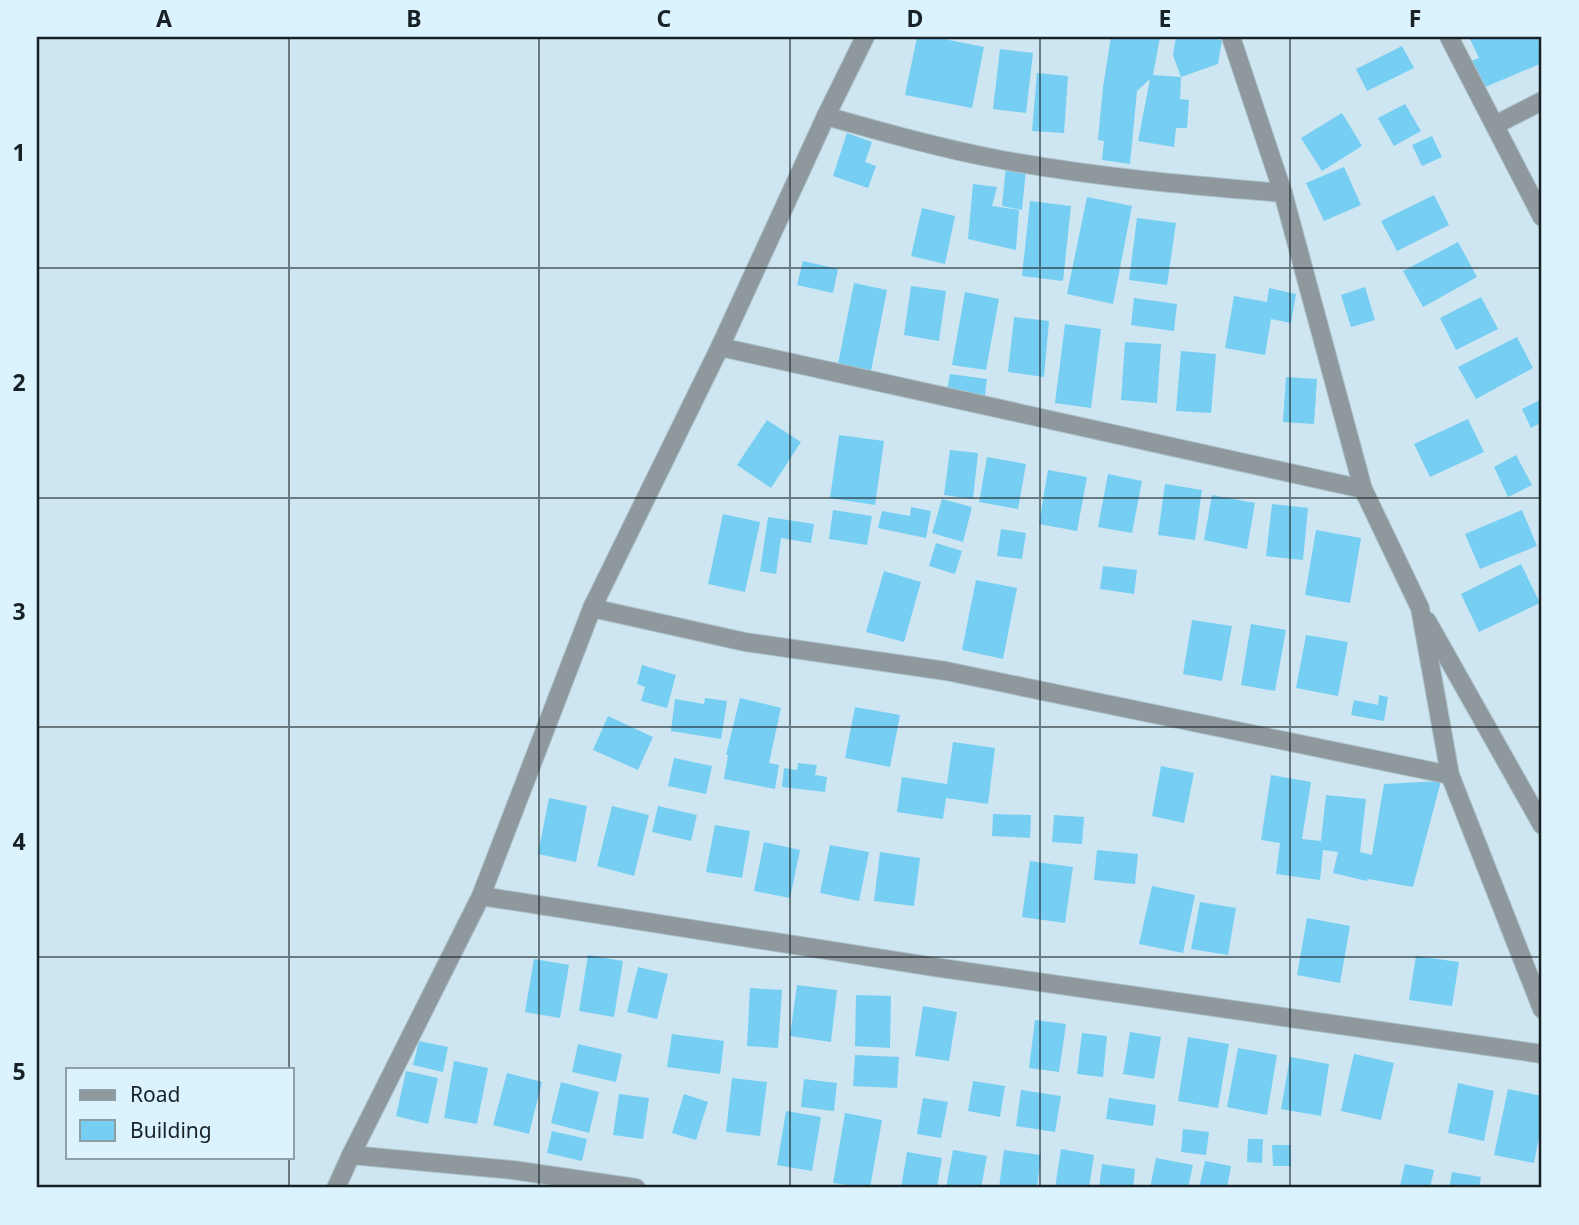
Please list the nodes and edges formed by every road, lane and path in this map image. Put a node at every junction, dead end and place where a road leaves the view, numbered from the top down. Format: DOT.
graph roads {
  1 [pos="865,37"];
  2 [pos="1231,37"];
  3 [pos="1449,37"];
  4 [pos="1542,101"];
  5 [pos="826,116"];
  6 [pos="1496,125"];
  7 [pos="1283,193"];
  8 [pos="1542,217"];
  9 [pos="720,348"];
  10 [pos="1363,489"];
  11 [pos="592,608"];
  12 [pos="1420,608"];
  13 [pos="1450,775"];
  14 [pos="1542,825"];
  15 [pos="481,895"];
  16 [pos="1542,1009"];
  17 [pos="1542,1054"];
  18 [pos="351,1155"];
  19 [pos="336,1188"];
  20 [pos="636,1188"];
  1 -- 5 [label="street"];
  2 -- 7 [label="street"];
  3 -- 6 [label="street"];
  4 -- 6 [label="street"];
  5 -- 7 [label="street"];
  5 -- 9 [label="street"];
  6 -- 8 [label="street"];
  7 -- 10 [label="street"];
  9 -- 10 [label="street"];
  9 -- 11 [label="street"];
  10 -- 12 [label="street"];
  11 -- 13 [label="street"];
  11 -- 15 [label="street"];
  12 -- 13 [label="street"];
  12 -- 14 [label="street"];
  13 -- 16 [label="street"];
  15 -- 17 [label="street"];
  15 -- 18 [label="street"];
  18 -- 19 [label="street"];
  18 -- 20 [label="street"];
}
